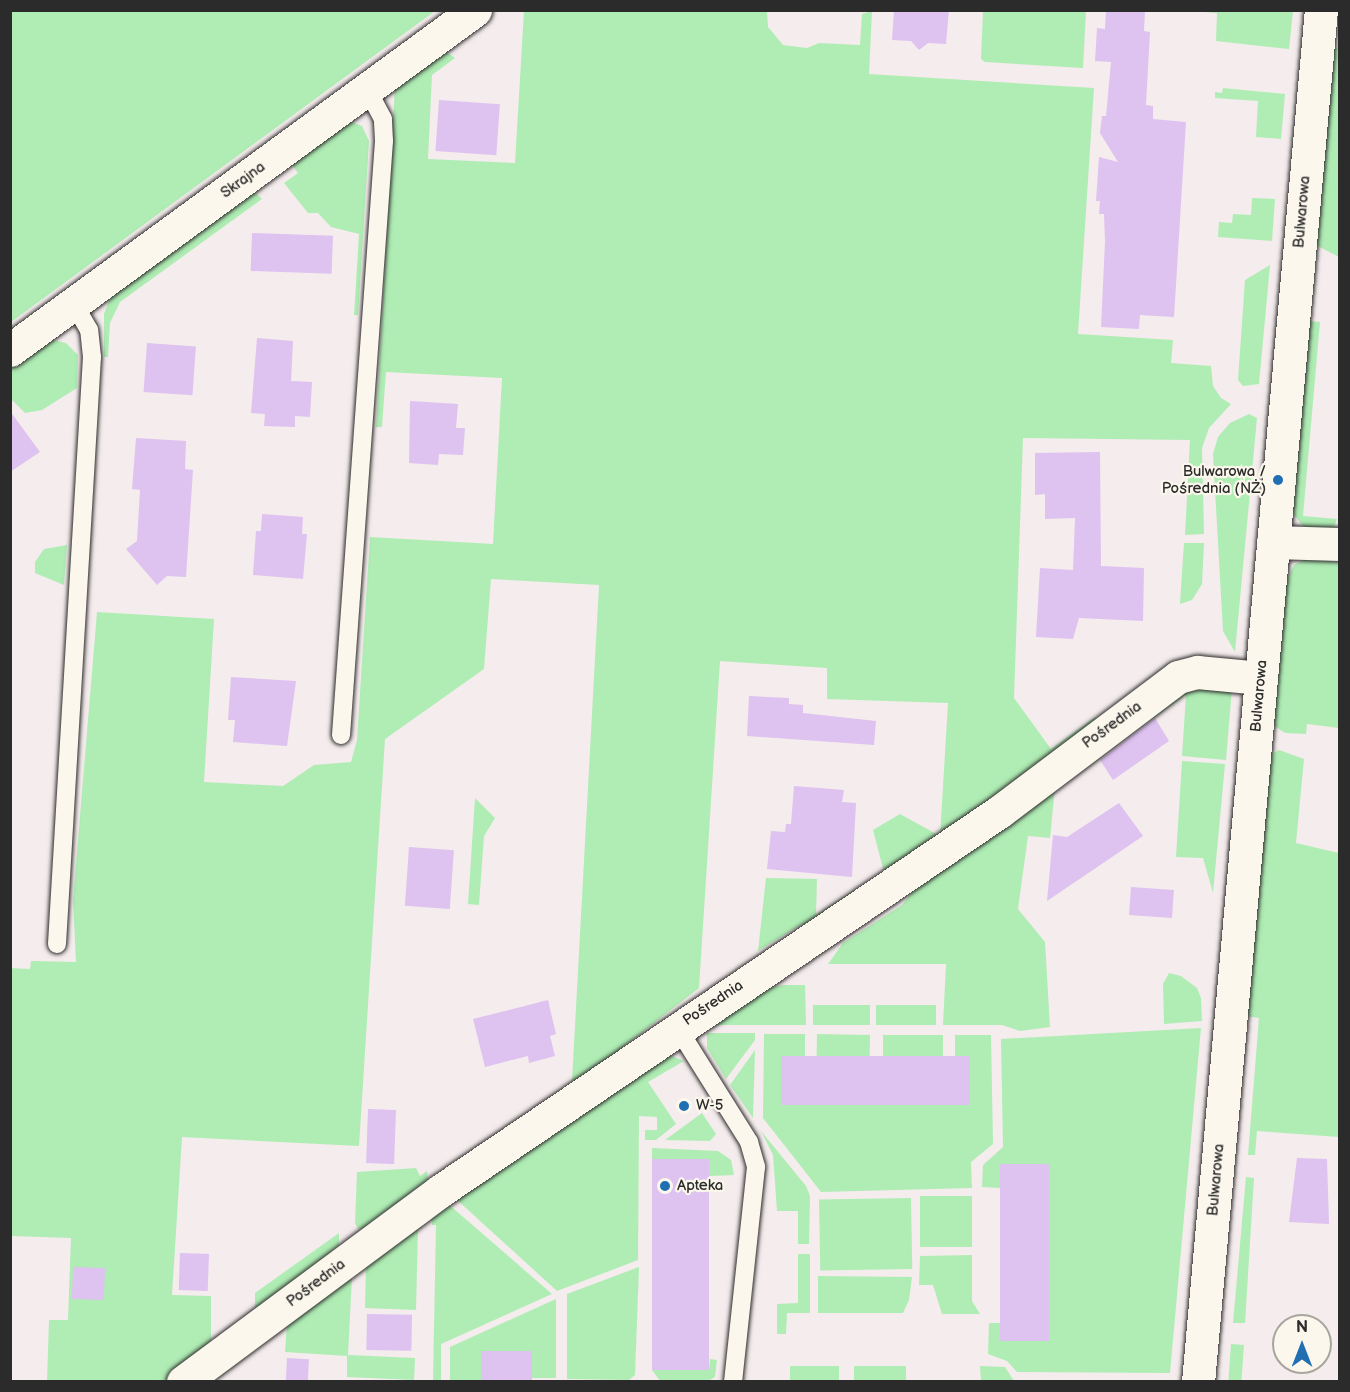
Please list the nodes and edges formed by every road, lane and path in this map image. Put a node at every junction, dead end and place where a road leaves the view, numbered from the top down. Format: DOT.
graph roads {
  1 [pos="475,10"];
  2 [pos="1321,10"];
  3 [pos="367,89"];
  4 [pos="74,304"];
  5 [pos="10,350"];
  6 [pos="1273,542"];
  7 [pos="1340,544"];
  8 [pos="1261,678"];
  9 [pos="341,735"];
  10 [pos="57,944"];
  11 [pos="677,1027"];
  12 [pos="183,1382"];
  13 [pos="733,1382"];
  14 [pos="1198,1382"];
  1 -- 3 [label="street, Skrajna"];
  2 -- 6 [label="street, Bulwarowa"];
  3 -- 4 [label="street, Skrajna"];
  3 -- 9 [label="lane"];
  4 -- 5 [label="street, Skrajna"];
  4 -- 10 [label="lane"];
  6 -- 7 [label="street"];
  6 -- 8 [label="street, Bulwarowa"];
  8 -- 11 [label="street, Pośrednia"];
  8 -- 14 [label="street, Bulwarowa"];
  11 -- 12 [label="street, Pośrednia"];
  11 -- 13 [label="lane"];
}
